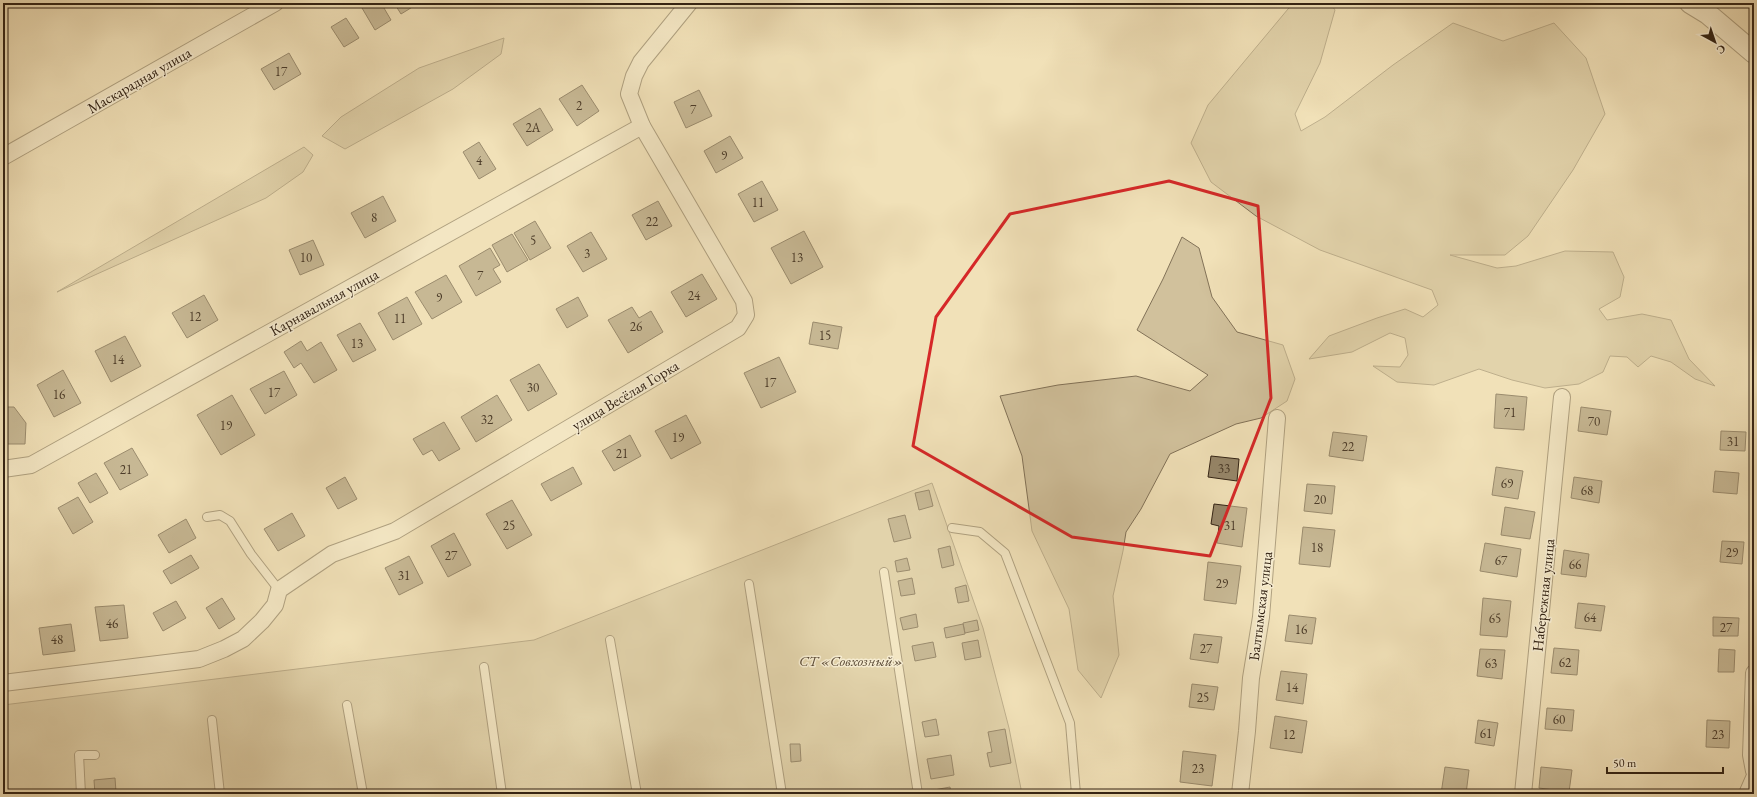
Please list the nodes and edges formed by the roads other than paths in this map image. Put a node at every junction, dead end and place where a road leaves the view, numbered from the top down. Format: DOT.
graph roads {
  1 [pos="275,3"];
  2 [pos="689,3"];
  3 [pos="1690,3"];
  4 [pos="1754,54"];
  5 [pos="642,126"];
  6 [pos="3,157"];
  7 [pos="1562,397"];
  8 [pos="1277,418"];
  9 [pos="3,469"];
  10 [pos="207,517"];
  11 [pos="952,528"];
  12 [pos="884,572"];
  13 [pos="749,584"];
  14 [pos="279,590"];
  15 [pos="610,640"];
  16 [pos="484,666"];
  17 [pos="1754,674"];
  18 [pos="3,683"];
  19 [pos="347,705"];
  20 [pos="212,720"];
  21 [pos="95,755"];
  22 [pos="1754,772"];
  23 [pos="1754,778"];
  24 [pos="82,794"];
  25 [pos="220,794"];
  26 [pos="363,794"];
  27 [pos="502,794"];
  28 [pos="637,794"];
  29 [pos="782,794"];
  30 [pos="918,794"];
  31 [pos="1076,794"];
  32 [pos="1240,794"];
  33 [pos="1523,794"];
  34 [pos="1747,794"];
  1 -- 6 [label="street, Маскарадная улица"];
  2 -- 5 [label="street, улица Весёлая Горка"];
  3 -- 4 [label="street"];
  5 -- 9 [label="street, Карнавальная улица"];
  5 -- 14 [label="street, улица Весёлая Горка"];
  7 -- 33 [label="street, Набережная улица"];
  8 -- 32 [label="street, Балтымская улица"];
  10 -- 14 [label="lane"];
  11 -- 31 [label="lane"];
  12 -- 30 [label="lane"];
  13 -- 29 [label="lane"];
  14 -- 18 [label="street"];
  15 -- 28 [label="lane"];
  16 -- 27 [label="lane"];
  17 -- 22 [label="street"];
  19 -- 26 [label="lane"];
  20 -- 25 [label="lane"];
  21 -- 24 [label="lane"];
  23 -- 34 [label="street"];
}
